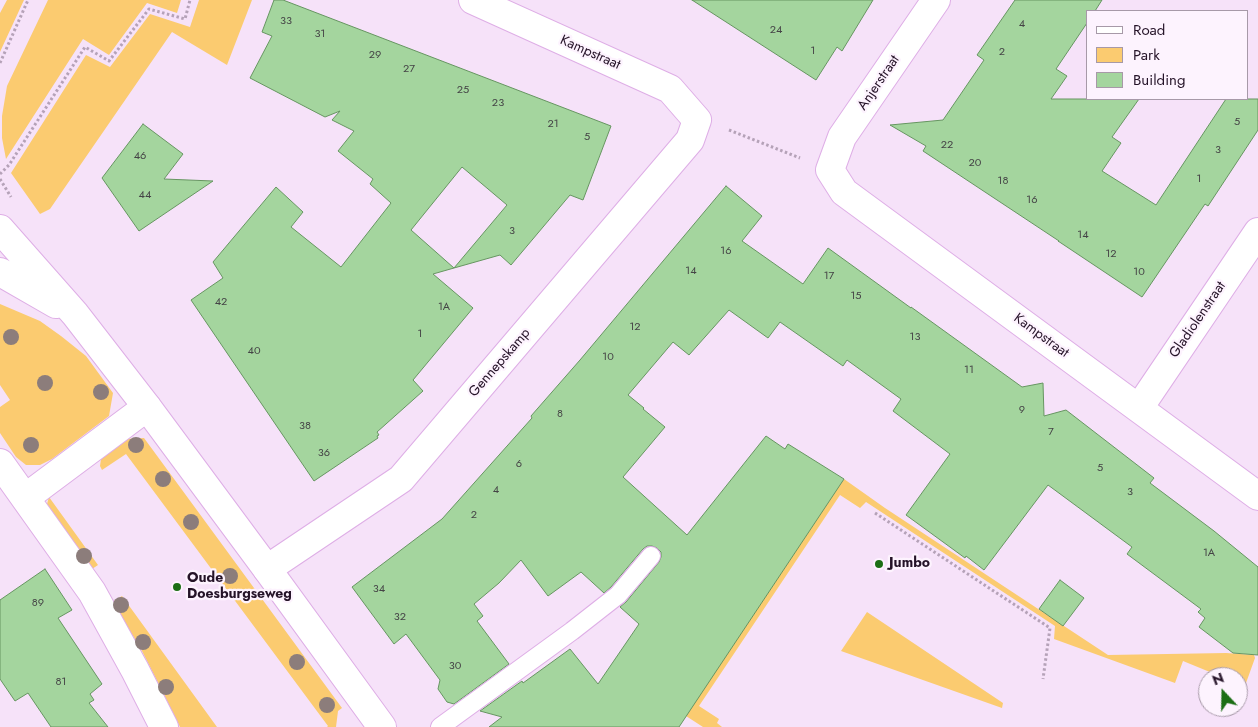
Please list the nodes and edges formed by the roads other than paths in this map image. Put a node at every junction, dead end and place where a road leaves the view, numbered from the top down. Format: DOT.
graph roads {
  1 [pos="473,0"];
  2 [pos="936,0"];
  3 [pos="697,120"];
  4 [pos="830,170"];
  5 [pos="0,229"];
  6 [pos="1258,232"];
  7 [pos="0,272"];
  8 [pos="75,314"];
  9 [pos="147,407"];
  10 [pos="1138,408"];
  11 [pos="0,462"];
  12 [pos="1258,496"];
  13 [pos="25,498"];
  14 [pos="651,556"];
  15 [pos="267,568"];
  16 [pos="376,725"];
  17 [pos="164,727"];
  18 [pos="440,727"];
  1 -- 3 [label="street, Kampstraat"];
  2 -- 4 [label="street, Anjerstraat"];
  3 -- 15 [label="street, Gennepskamp"];
  4 -- 10 [label="street, Kampstraat"];
  5 -- 8 [label="street"];
  6 -- 10 [label="street, Gladiolenstraat"];
  7 -- 8 [label="street"];
  8 -- 9 [label="street"];
  9 -- 13 [label="street"];
  9 -- 15 [label="street"];
  10 -- 12 [label="street, Kampstraat"];
  11 -- 13 [label="street"];
  13 -- 17 [label="street"];
  14 -- 18 [label="lane"];
  15 -- 16 [label="street"];
}
